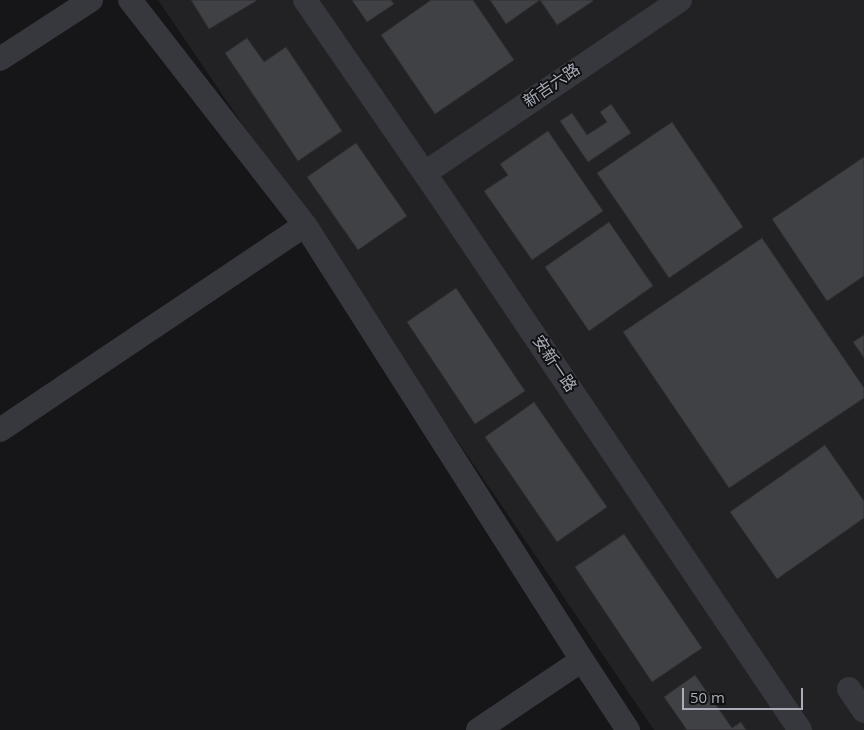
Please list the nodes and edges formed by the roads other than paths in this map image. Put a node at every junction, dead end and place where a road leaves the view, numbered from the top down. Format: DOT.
graph roads {
  1 [pos="91,0"];
  2 [pos="130,0"];
  3 [pos="305,0"];
  4 [pos="680,0"];
  5 [pos="0,59"];
  6 [pos="425,173"];
  7 [pos="305,225"];
  8 [pos="0,430"];
  9 [pos="582,660"];
  10 [pos="849,689"];
  11 [pos="864,711"];
  12 [pos="478,730"];
  13 [pos="628,730"];
  14 [pos="800,730"];
  1 -- 5 [label="street"];
  2 -- 7 [label="street"];
  3 -- 6 [label="street, 安新一路"];
  4 -- 6 [label="street, 新吉六路"];
  6 -- 14 [label="street, 安新一路"];
  7 -- 8 [label="street"];
  7 -- 9 [label="street"];
  9 -- 12 [label="street"];
  9 -- 13 [label="street"];
  10 -- 11 [label="street"];
}
